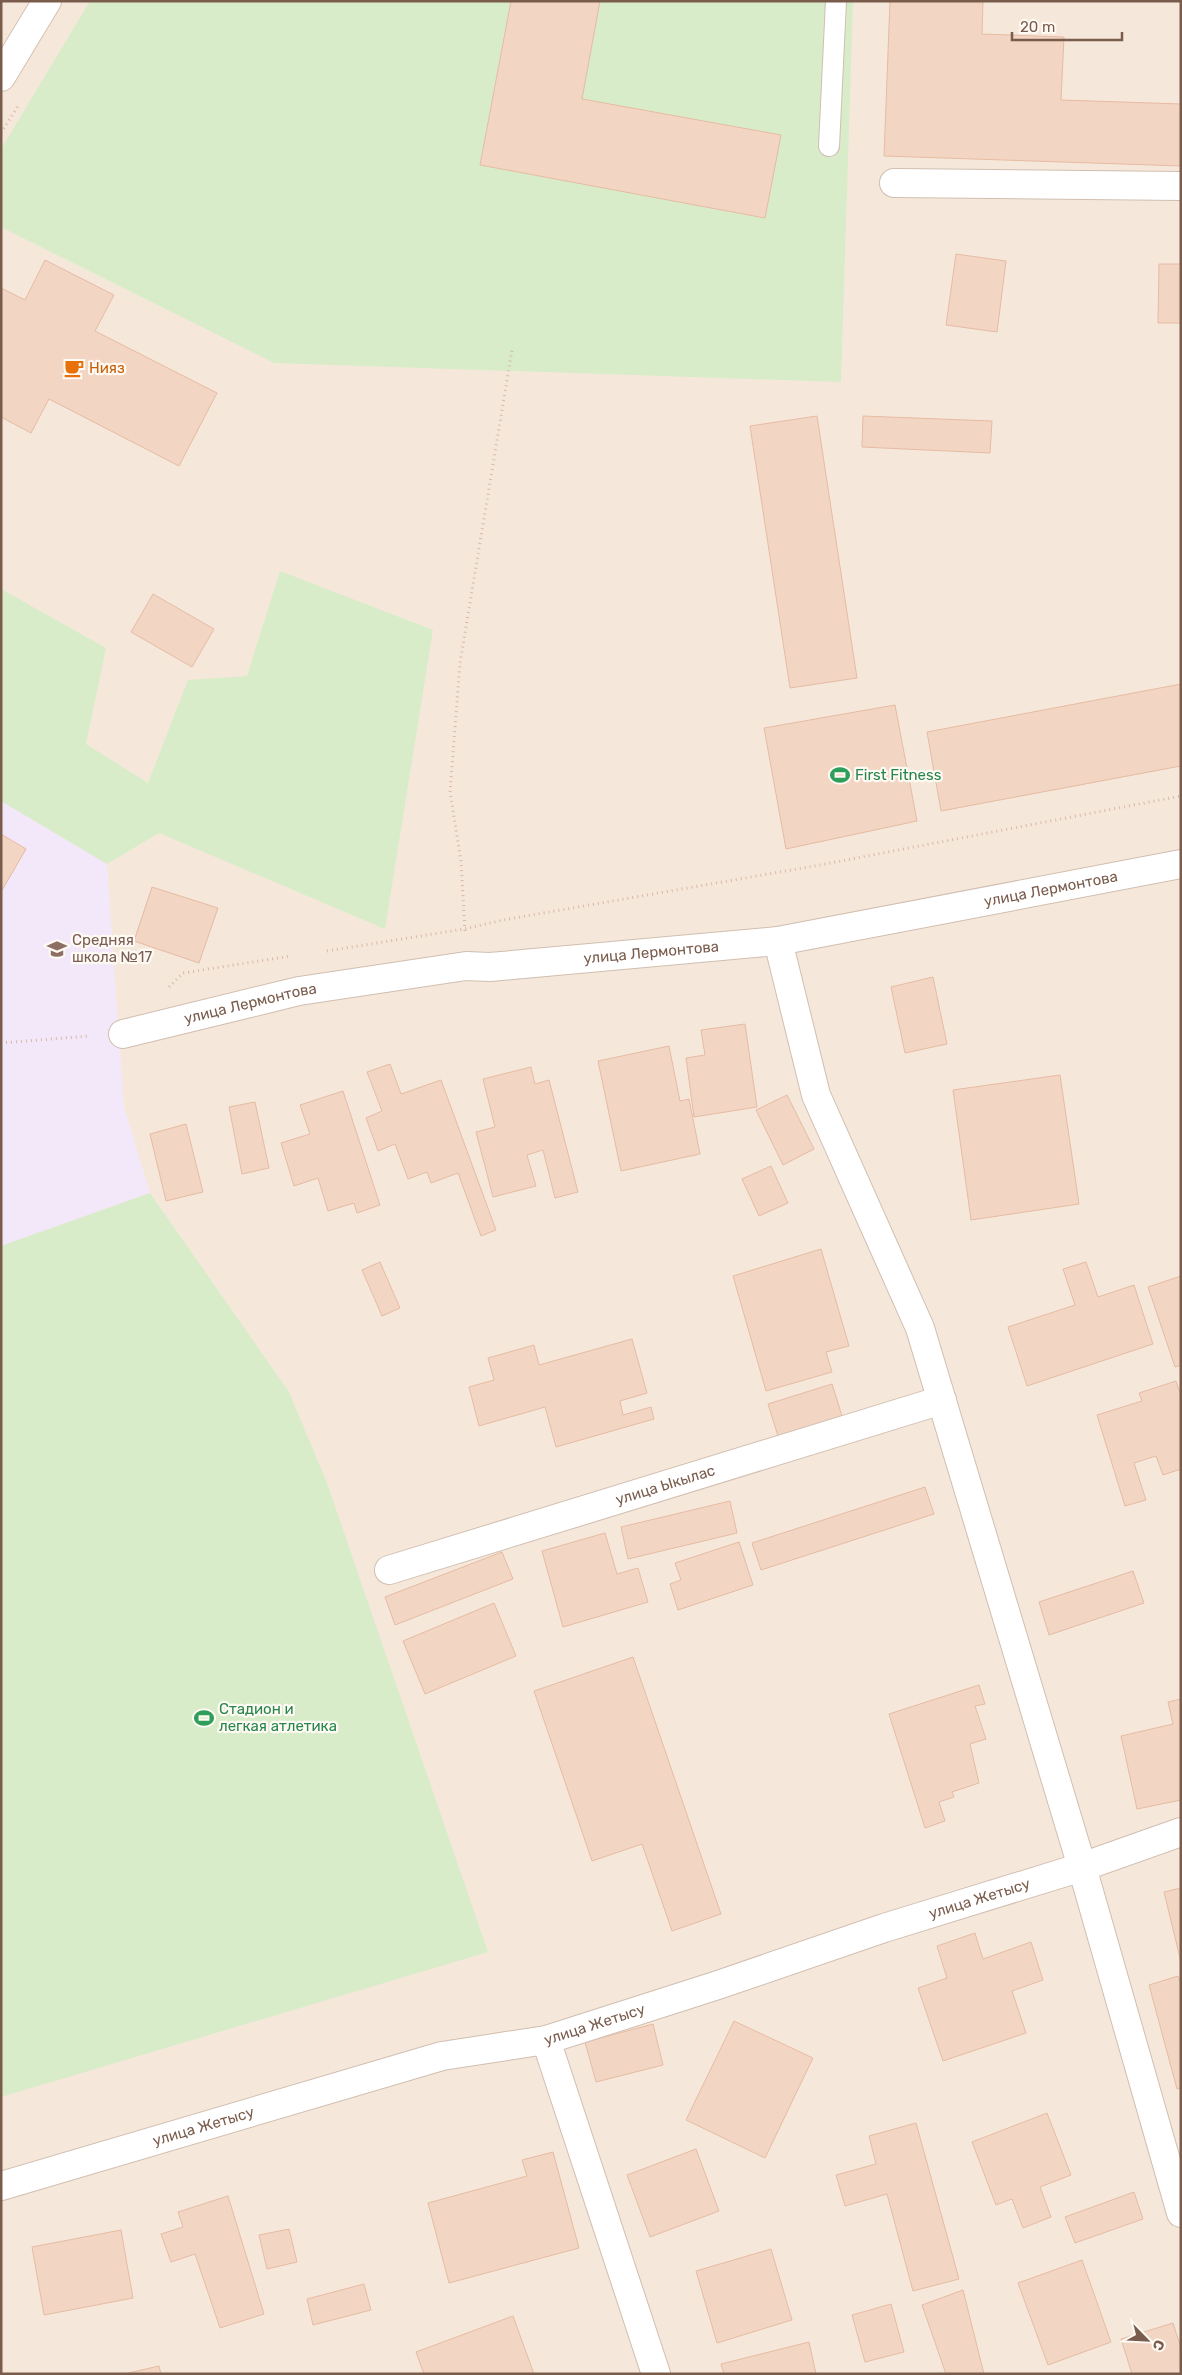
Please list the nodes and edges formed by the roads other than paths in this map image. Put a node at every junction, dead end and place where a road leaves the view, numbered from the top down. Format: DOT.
graph roads {
  1 [pos="47,1"];
  2 [pos="836,1"];
  3 [pos="1,77"];
  4 [pos="828,146"];
  5 [pos="894,183"];
  6 [pos="1181,186"];
  7 [pos="1181,864"];
  8 [pos="778,941"];
  9 [pos="123,1034"];
  10 [pos="942,1400"];
  11 [pos="389,1570"];
  12 [pos="1181,1832"];
  13 [pos="1082,1867"];
  14 [pos="546,2040"];
  15 [pos="1,2186"];
  16 [pos="1181,2213"];
  17 [pos="656,2374"];
  1 -- 3 [label="street"];
  2 -- 4 [label="lane"];
  5 -- 6 [label="street"];
  7 -- 8 [label="street, улица Лермонтова"];
  8 -- 9 [label="street, улица Лермонтова"];
  8 -- 10 [label="street"];
  10 -- 11 [label="street, улица Ыкылас"];
  10 -- 13 [label="street"];
  12 -- 13 [label="street, улица Жетысу"];
  13 -- 14 [label="street, улица Жетысу"];
  13 -- 16 [label="street"];
  14 -- 15 [label="street, улица Жетысу"];
  14 -- 17 [label="street"];
}
